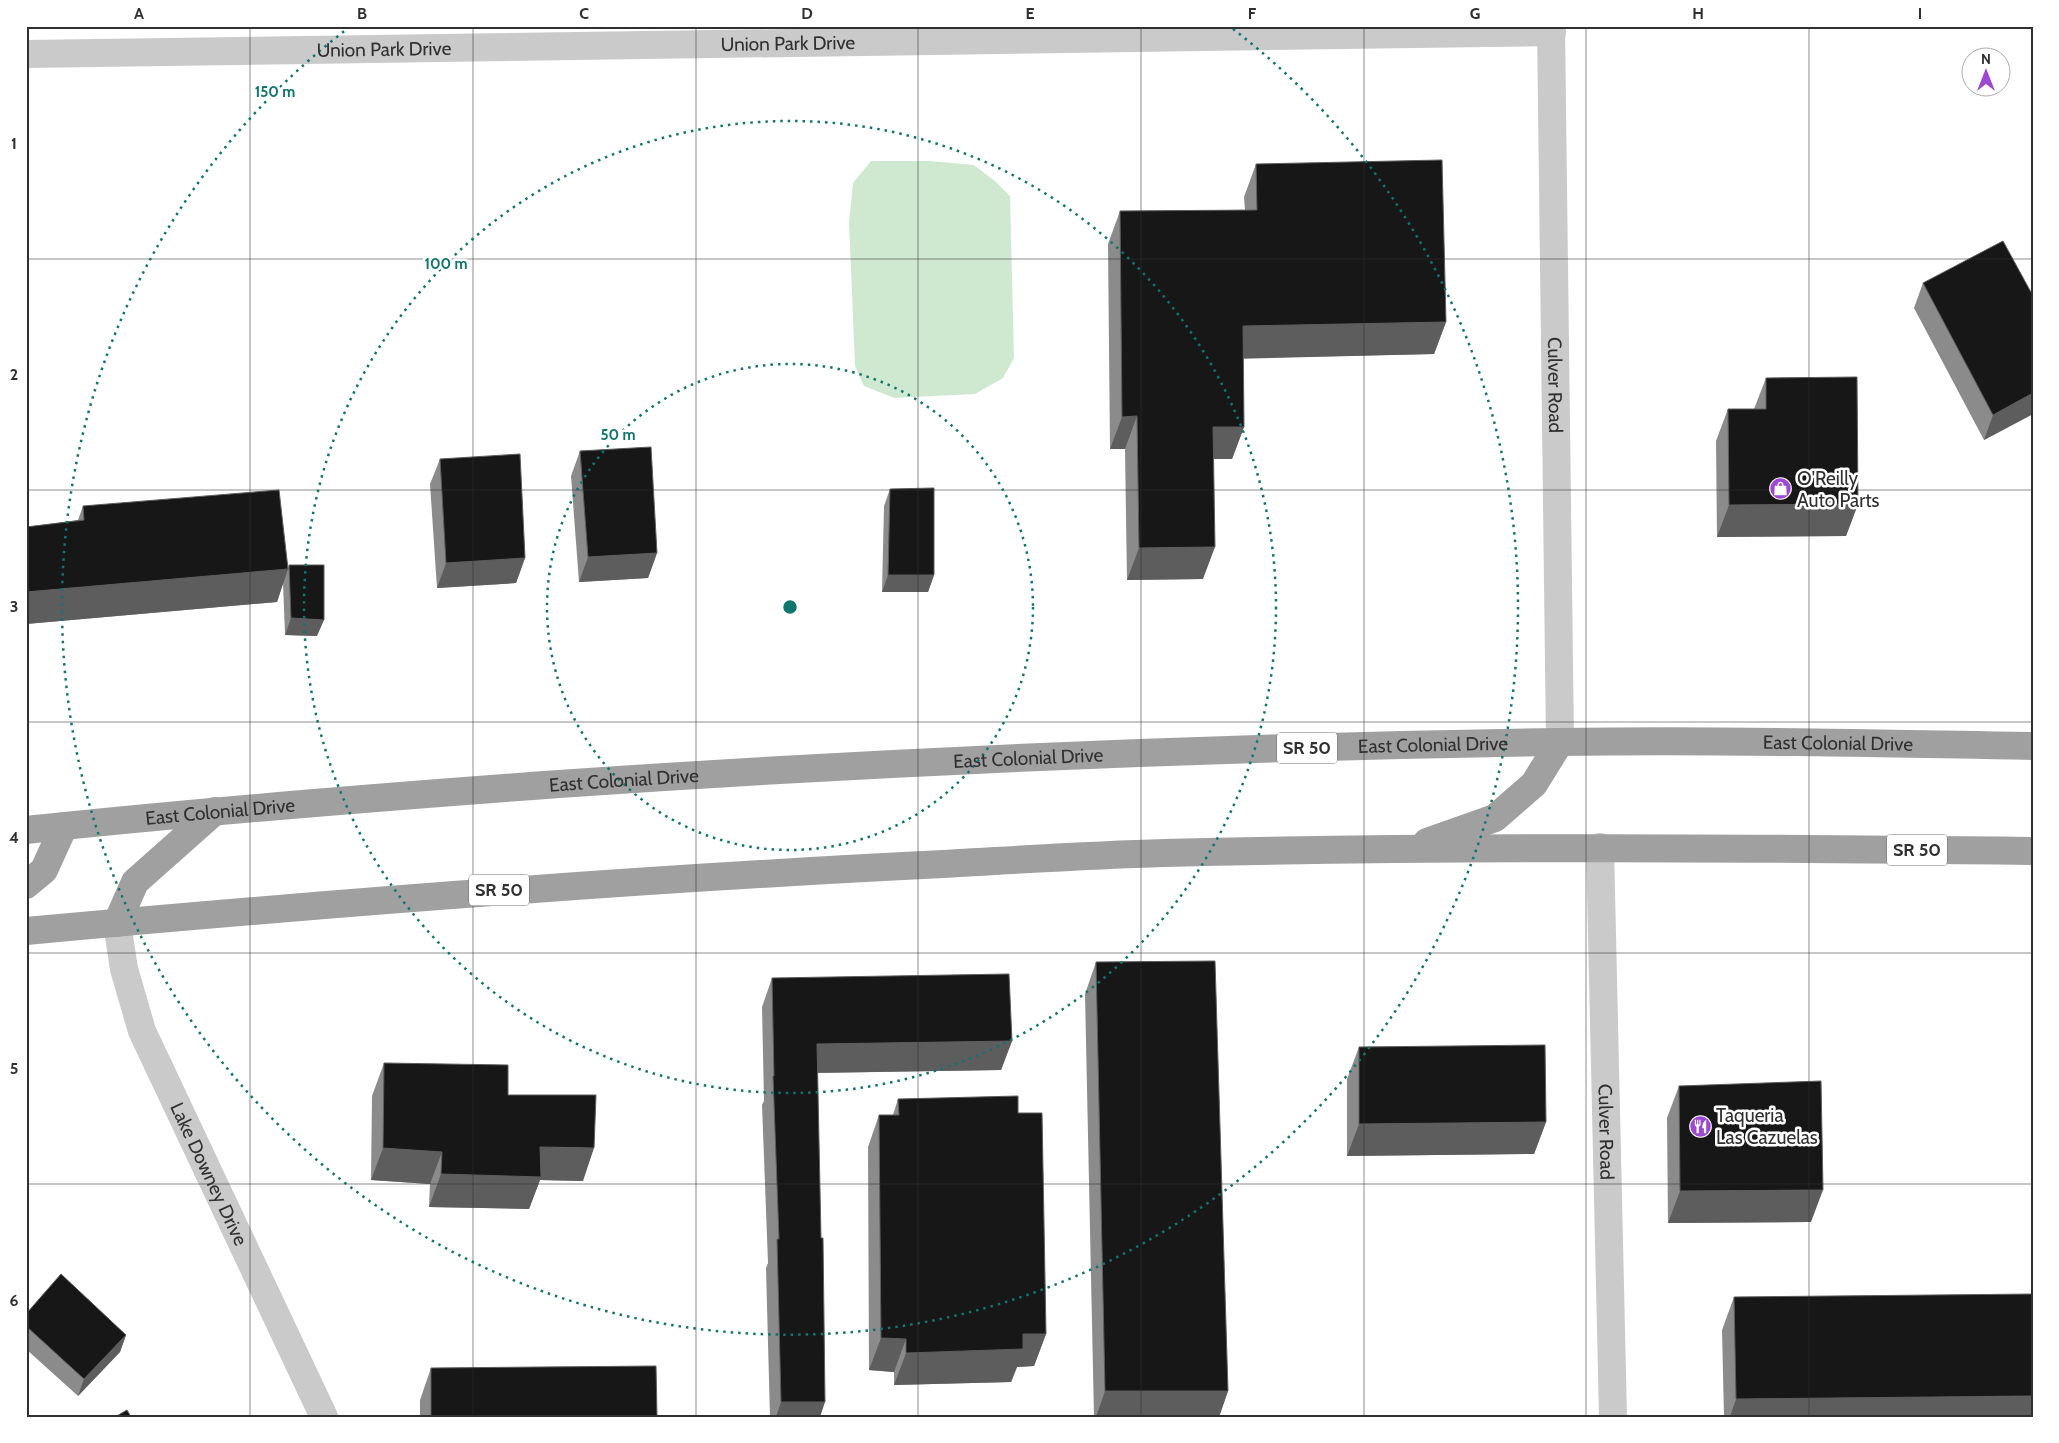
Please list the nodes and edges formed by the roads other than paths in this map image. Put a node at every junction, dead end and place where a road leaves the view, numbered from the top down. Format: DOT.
graph roads {
  1 [pos="1551,29"];
  2 [pos="26,54"];
  3 [pos="1560,742"];
  4 [pos="2033,746"];
  5 [pos="215,811"];
  6 [pos="64,826"];
  7 [pos="26,830"];
  8 [pos="1600,847"];
  9 [pos="1407,850"];
  10 [pos="2033,851"];
  11 [pos="26,885"];
  12 [pos="117,923"];
  13 [pos="26,931"];
  14 [pos="324,1417"];
  15 [pos="1613,1417"];
  1 -- 2 [label="street, Union Park Drive"];
  1 -- 3 [label="street, Culver Road"];
  3 -- 4 [label="highway, East Colonial Drive / SR 50"];
  3 -- 5 [label="highway, East Colonial Drive / SR 50"];
  3 -- 9 [label="highway"];
  5 -- 6 [label="highway, East Colonial Drive / SR 50"];
  5 -- 12 [label="highway"];
  6 -- 7 [label="highway, East Colonial Drive / SR 50"];
  6 -- 11 [label="highway"];
  8 -- 9 [label="highway, SR 50"];
  8 -- 10 [label="highway, SR 50"];
  8 -- 15 [label="street, Culver Road"];
  9 -- 12 [label="highway, SR 50"];
  12 -- 13 [label="highway, SR 50"];
  12 -- 14 [label="street, Lake Downey Drive"];
}
